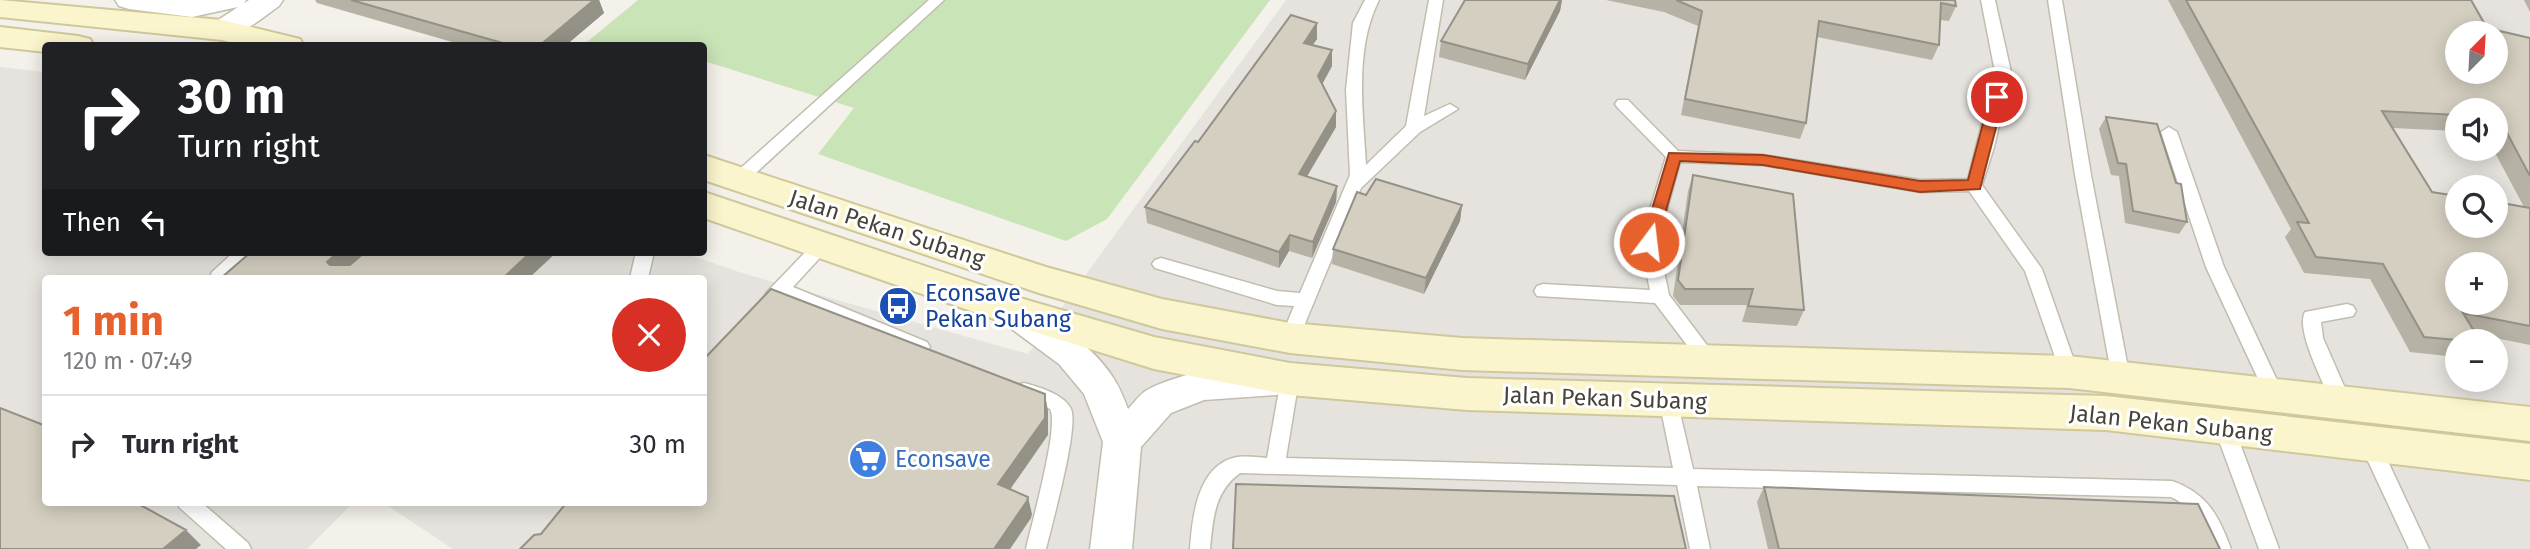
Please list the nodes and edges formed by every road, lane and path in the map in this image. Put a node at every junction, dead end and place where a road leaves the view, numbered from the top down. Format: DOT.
graph roads {
  1 [pos="128,0"];
  2 [pos="232,0"];
  3 [pos="269,0"];
  4 [pos="937,0"];
  5 [pos="1372,0"];
  6 [pos="1436,0"];
  7 [pos="1988,0"];
  8 [pos="2055,0"];
  9 [pos="0,8"];
  10 [pos="222,30"];
  11 [pos="0,37"];
  12 [pos="43,42"];
  13 [pos="272,42"];
  14 [pos="1623,104"];
  15 [pos="1450,109"];
  16 [pos="1414,128"];
  17 [pos="2169,132"];
  18 [pos="1674,156"];
  19 [pos="721,173"];
  20 [pos="1353,185"];
  21 [pos="1974,185"];
  22 [pos="707,206"];
  23 [pos="821,246"];
  24 [pos="240,256"];
  25 [pos="644,256"];
  26 [pos="1161,264"];
  27 [pos="219,275"];
  28 [pos="640,275"];
  29 [pos="780,289"];
  30 [pos="1543,291"];
  31 [pos="1660,297"];
  32 [pos="1306,300"];
  33 [pos="763,307"];
  34 [pos="1011,310"];
  35 [pos="2347,311"];
  36 [pos="1290,338"];
  37 [pos="944,357"];
  38 [pos="1710,362"];
  39 [pos="2069,372"];
  40 [pos="2121,378"];
  41 [pos="1290,379"];
  42 [pos="1006,383"];
  43 [pos="2274,393"];
  44 [pos="1668,400"];
  45 [pos="2341,402"];
  46 [pos="2530,424"];
  47 [pos="2224,427"];
  48 [pos="1122,442"];
  49 [pos="2370,444"];
  50 [pos="2530,462"];
  51 [pos="1275,466"];
  52 [pos="1685,477"];
  53 [pos="192,506"];
  54 [pos="242,549"];
  55 [pos="1036,549"];
  56 [pos="1111,549"];
  57 [pos="1200,549"];
  58 [pos="1700,549"];
  59 [pos="2221,549"];
  60 [pos="2269,549"];
  61 [pos="2419,549"];
  1 -- 2 [label="street"];
  3 -- 10 [label="street"];
  4 -- 19 [label="lane"];
  5 -- 20 [label="lane"];
  6 -- 16 [label="lane"];
  7 -- 21 [label="lane"];
  8 -- 40 [label="lane"];
  9 -- 10 [label="main road"];
  10 -- 13 [label="main road"];
  11 -- 12 [label="main road"];
  14 -- 18 [label="lane"];
  15 -- 16 [label="lane"];
  16 -- 20 [label="lane"];
  17 -- 43 [label="lane"];
  18 -- 21 [label="lane"];
  18 -- 31 [label="lane"];
  19 -- 36 [label="main road, Jalan Pekan Subang"];
  20 -- 32 [label="lane"];
  21 -- 39 [label="lane"];
  22 -- 23 [label="main road, Jalan Pekan Subang"];
  23 -- 29 [label="lane"];
  23 -- 34 [label="main road, Jalan Pekan Subang"];
  24 -- 27 [label="lane"];
  25 -- 28 [label="lane"];
  26 -- 32 [label="lane"];
  29 -- 33 [label="lane"];
  29 -- 37 [label="lane"];
  30 -- 31 [label="lane"];
  31 -- 38 [label="lane"];
  32 -- 36 [label="lane"];
  34 -- 41 [label="main road, Jalan Pekan Subang"];
  34 -- 48 [label="street"];
  35 -- 45 [label="lane"];
  36 -- 38 [label="main road, Jalan Pekan Subang"];
  38 -- 39 [label="main road, Jalan Pekan Subang"];
  39 -- 40 [label="main road, Jalan Pekan Subang"];
  40 -- 43 [label="main road, Jalan Pekan Subang"];
  41 -- 44 [label="main road, Jalan Pekan Subang"];
  41 -- 48 [label="street"];
  41 -- 51 [label="lane"];
  42 -- 55 [label="lane"];
  43 -- 45 [label="main road, Jalan Pekan Subang"];
  44 -- 47 [label="main road, Jalan Pekan Subang"];
  44 -- 52 [label="lane"];
  45 -- 46 [label="main road, Jalan Pekan Subang"];
  47 -- 49 [label="main road, Jalan Pekan Subang"];
  47 -- 60 [label="lane"];
  48 -- 56 [label="street"];
  49 -- 50 [label="main road, Jalan Pekan Subang"];
  49 -- 61 [label="lane"];
  51 -- 52 [label="lane"];
  51 -- 57 [label="lane"];
  52 -- 58 [label="lane"];
  52 -- 59 [label="lane"];
  53 -- 54 [label="lane"];
}
